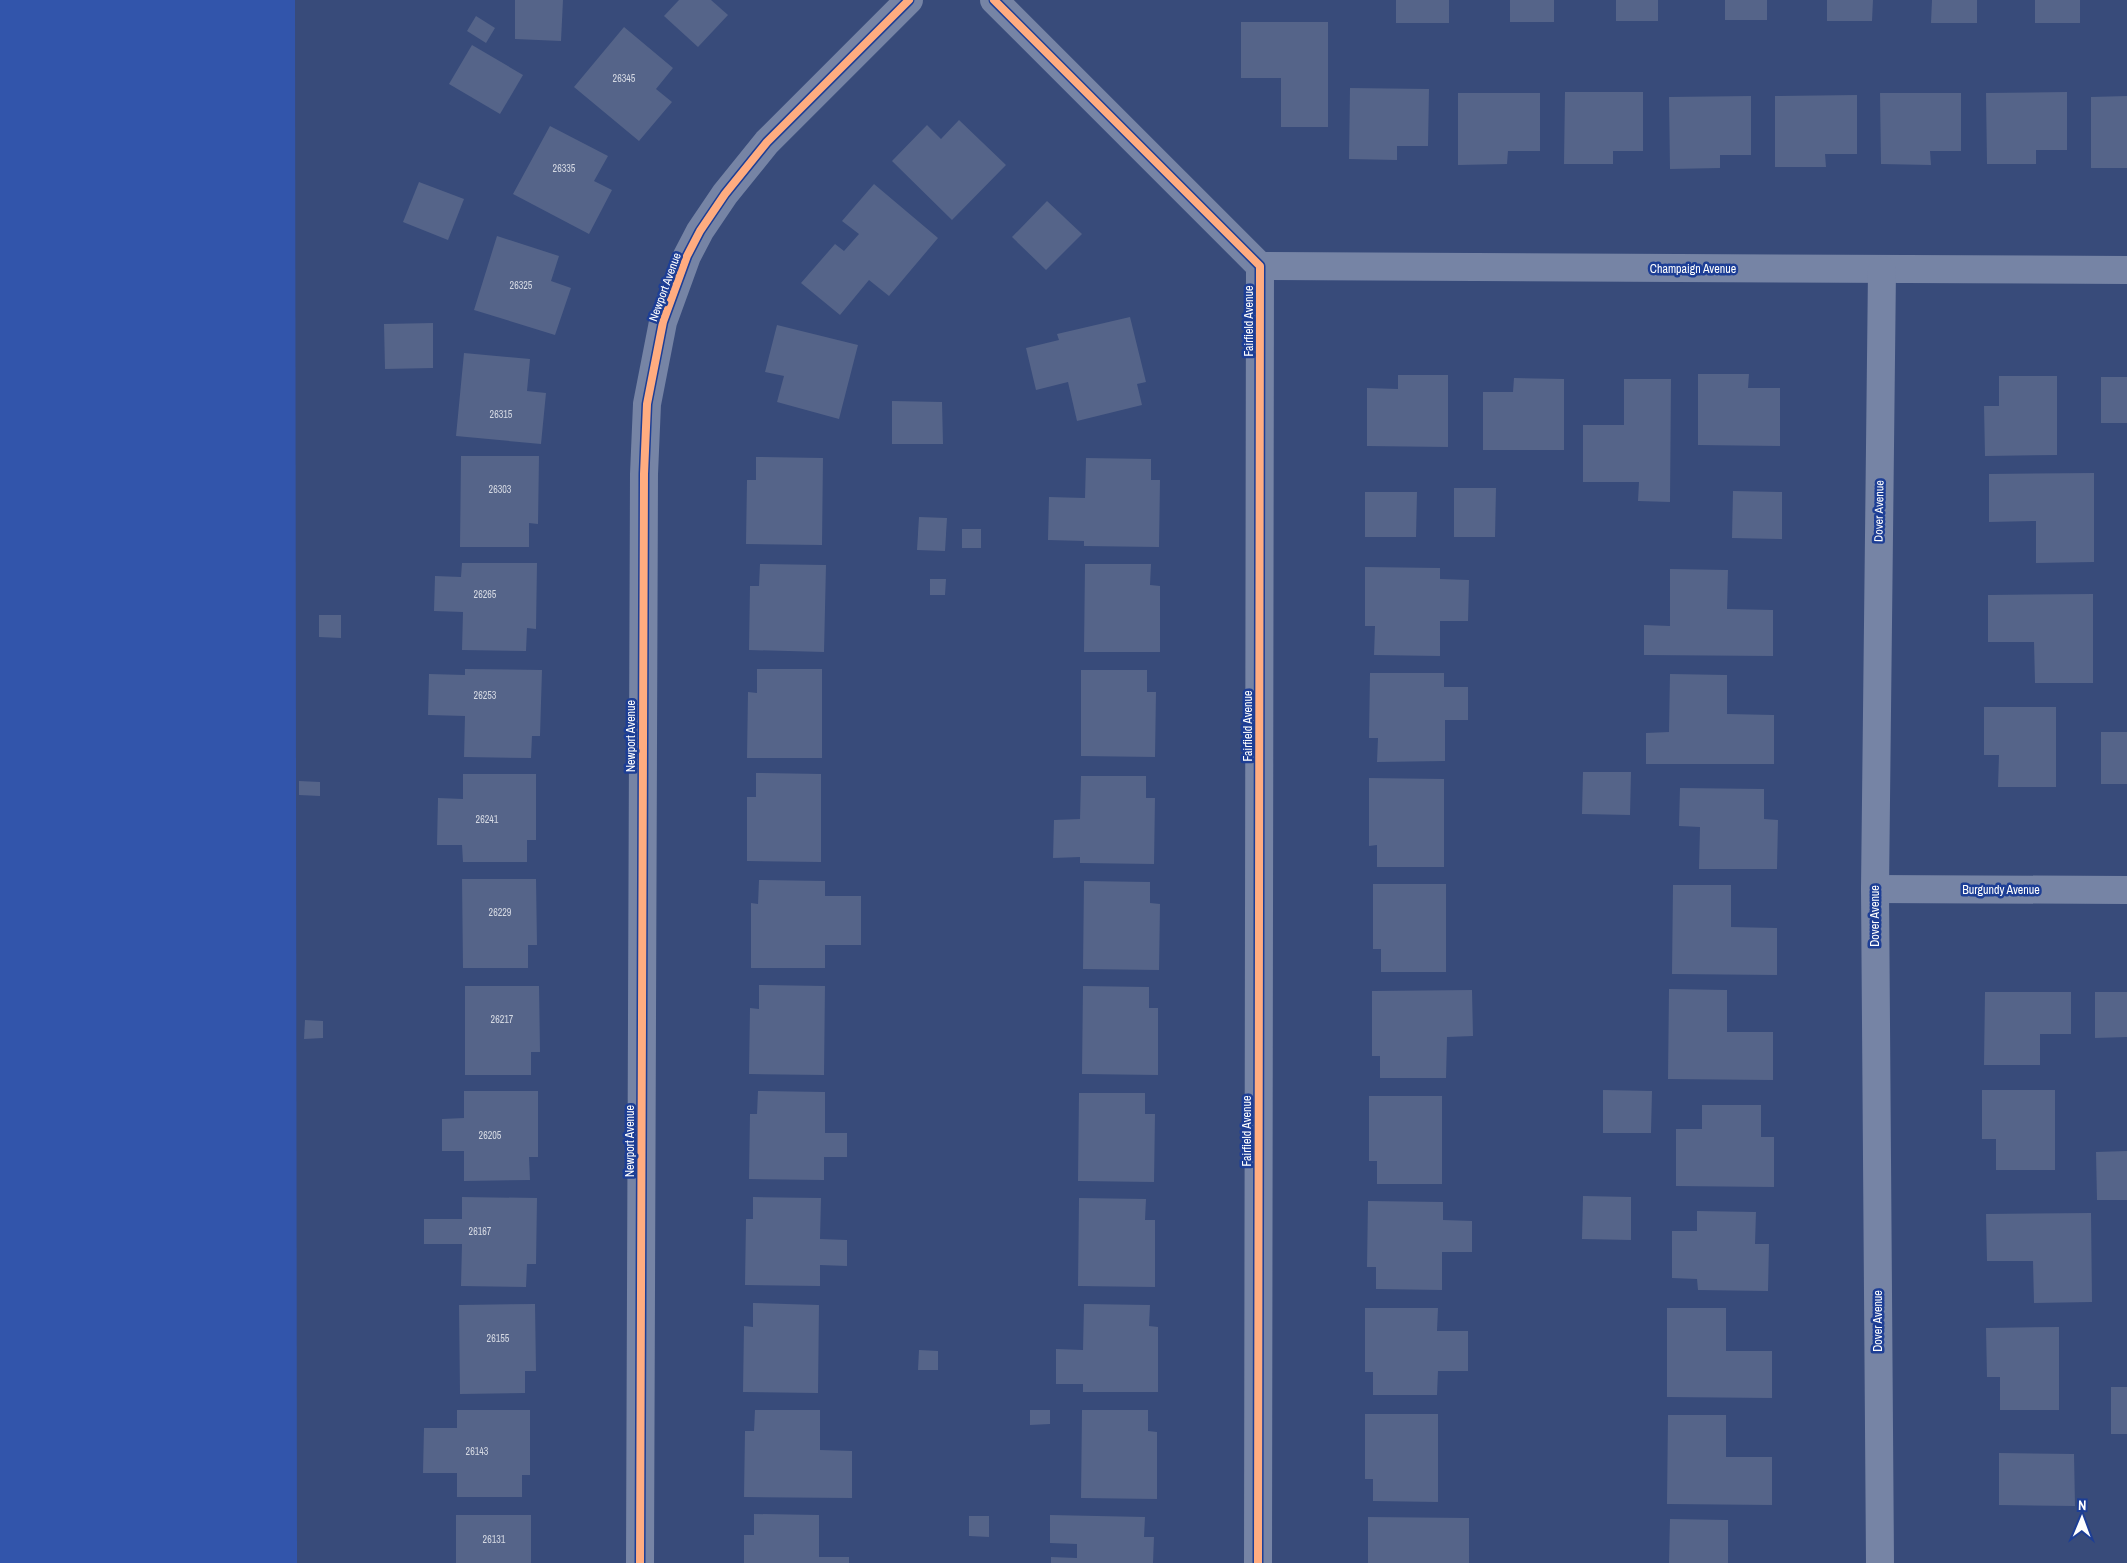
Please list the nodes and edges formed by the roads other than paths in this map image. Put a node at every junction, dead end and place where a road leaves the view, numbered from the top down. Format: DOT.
graph roads {
  1 [pos="910,0"];
  2 [pos="994,0"];
  3 [pos="1260,266"];
  4 [pos="1882,270"];
  5 [pos="2127,270"];
  6 [pos="1875,889"];
  7 [pos="2127,890"];
  8 [pos="640,1563"];
  9 [pos="1258,1563"];
  10 [pos="1880,1563"];
  1 -- 8 [label="street, Newport Avenue"];
  2 -- 3 [label="street"];
  3 -- 4 [label="street, Champaign Avenue"];
  3 -- 9 [label="street, Fairfield Avenue"];
  4 -- 5 [label="street, Champaign Avenue"];
  4 -- 6 [label="street, Dover Avenue"];
  6 -- 7 [label="street, Burgundy Avenue"];
  6 -- 10 [label="street, Dover Avenue"];
}
